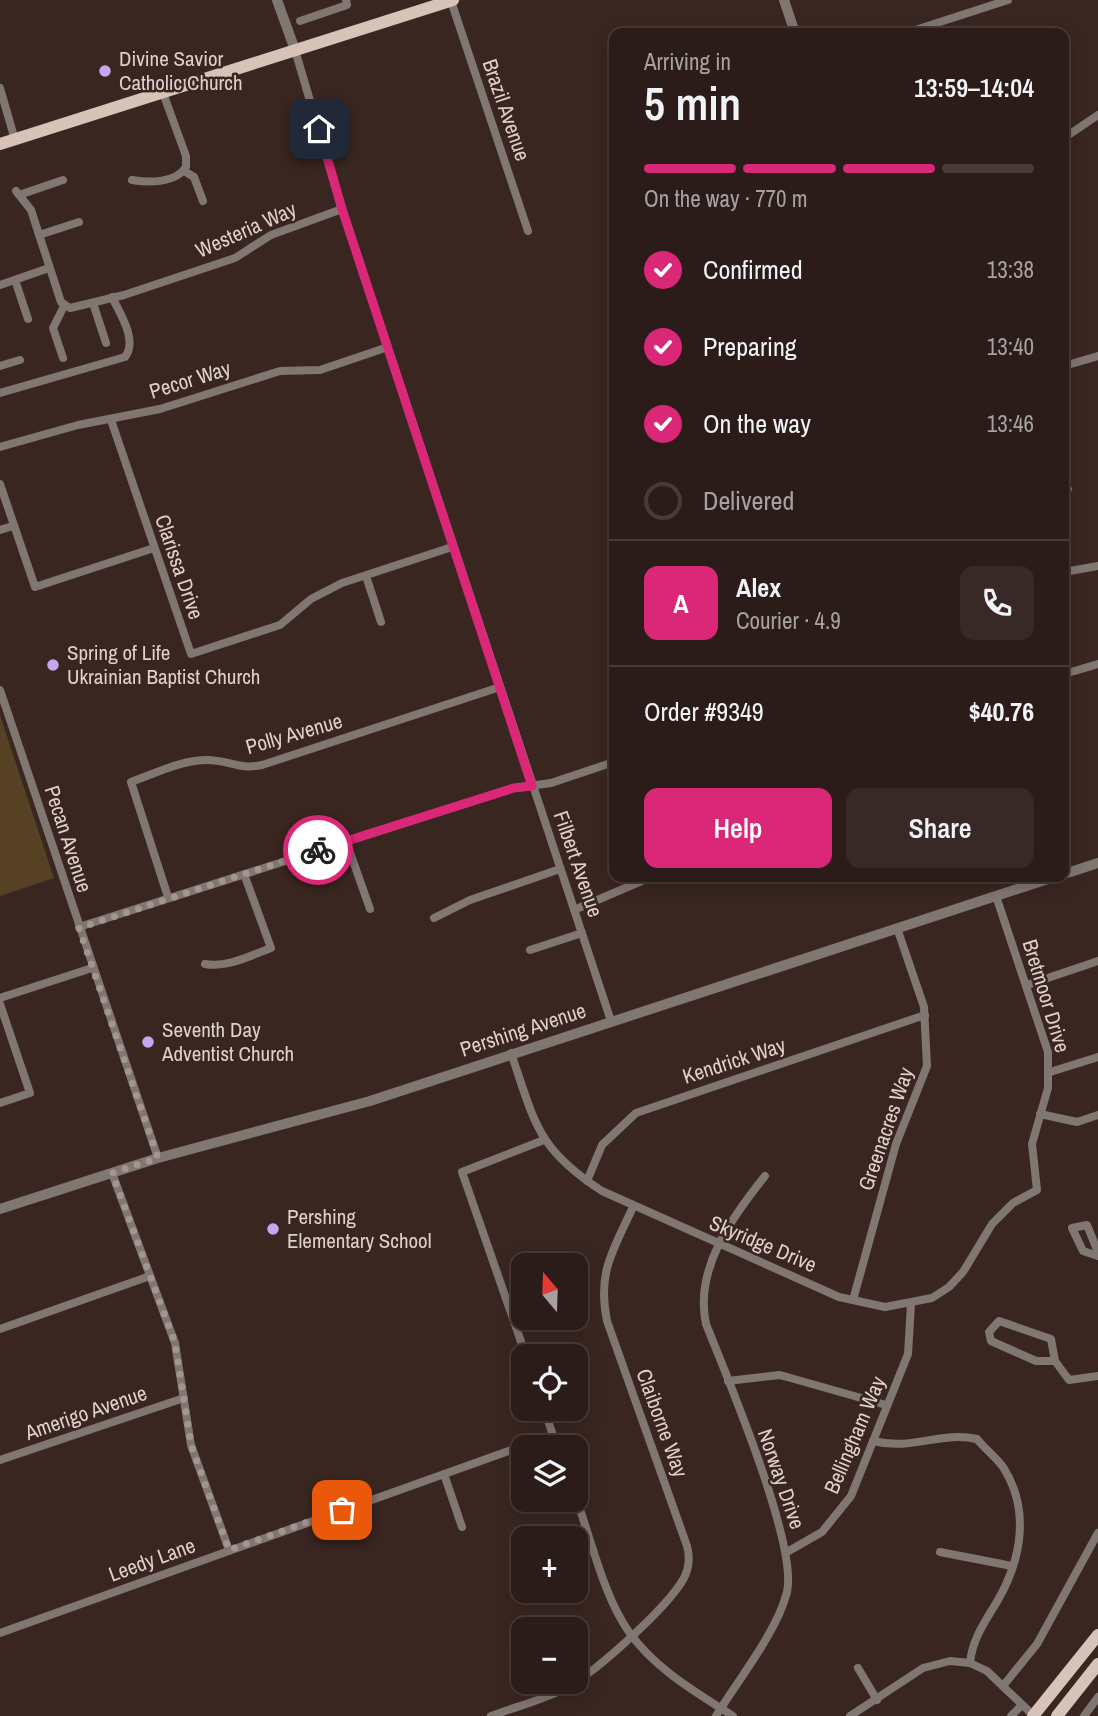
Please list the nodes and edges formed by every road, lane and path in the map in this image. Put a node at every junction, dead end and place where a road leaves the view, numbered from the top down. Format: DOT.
graph roads {
  1 [pos="276,0"];
  2 [pos="346,0"];
  3 [pos="452,0"];
  4 [pos="784,0"];
  5 [pos="1008,0"];
  6 [pos="300,20"];
  7 [pos="793,28"];
  8 [pos="921,28"];
  9 [pos="295,50"];
  10 [pos="0,88"];
  11 [pos="163,93"];
  12 [pos="1098,115"];
  13 [pos="1069,135"];
  14 [pos="15,140"];
  15 [pos="0,145"];
  16 [pos="184,171"];
  17 [pos="63,180"];
  18 [pos="132,180"];
  19 [pos="203,201"];
  20 [pos="342,209"];
  21 [pos="79,222"];
  22 [pos="528,231"];
  23 [pos="39,235"];
  24 [pos="49,268"];
  25 [pos="15,280"];
  26 [pos="0,285"];
  27 [pos="112,298"];
  28 [pos="93,303"];
  29 [pos="64,306"];
  30 [pos="28,319"];
  31 [pos="106,343"];
  32 [pos="388,347"];
  33 [pos="1098,356"];
  34 [pos="63,358"];
  35 [pos="20,360"];
  36 [pos="1069,365"];
  37 [pos="0,366"];
  38 [pos="0,393"];
  39 [pos="111,420"];
  40 [pos="0,447"];
  41 [pos="0,484"];
  42 [pos="13,526"];
  43 [pos="0,530"];
  44 [pos="453,547"];
  45 [pos="154,548"];
  46 [pos="1098,566"];
  47 [pos="1069,571"];
  48 [pos="366,576"];
  49 [pos="381,622"];
  50 [pos="1098,663"];
  51 [pos="1069,672"];
  52 [pos="500,687"];
  53 [pos="0,690"];
  54 [pos="609,764"];
  55 [pos="532,786"];
  56 [pos="346,841"];
  57 [pos="1098,863"];
  58 [pos="560,869"];
  59 [pos="1069,870"];
  60 [pos="244,874"];
  61 [pos="639,882"];
  62 [pos="1039,882"];
  63 [pos="996,896"];
  64 [pos="168,897"];
  65 [pos="370,909"];
  66 [pos="574,910"];
  67 [pos="434,918"];
  68 [pos="79,928"];
  69 [pos="897,928"];
  70 [pos="582,933"];
  71 [pos="530,950"];
  72 [pos="1098,961"];
  73 [pos="205,964"];
  74 [pos="92,968"];
  75 [pos="1027,985"];
  76 [pos="0,998"];
  77 [pos="0,1004"];
  78 [pos="925,1015"];
  79 [pos="611,1021"];
  80 [pos="511,1053"];
  81 [pos="1098,1057"];
  82 [pos="1050,1072"];
  83 [pos="0,1103"];
  84 [pos="1040,1114"];
  85 [pos="1098,1115"];
  86 [pos="544,1140"];
  87 [pos="158,1158"];
  88 [pos="112,1173"];
  89 [pos="765,1176"];
  90 [pos="587,1181"];
  91 [pos="1037,1189"];
  92 [pos="633,1207"];
  93 [pos="0,1209"];
  94 [pos="720,1245"];
  95 [pos="150,1276"];
  96 [pos="853,1300"];
  97 [pos="911,1304"];
  98 [pos="0,1329"];
  99 [pos="522,1344"];
  100 [pos="1055,1361"];
  101 [pos="1098,1377"];
  102 [pos="728,1381"];
  103 [pos="184,1398"];
  104 [pos="886,1405"];
  105 [pos="548,1421"];
  106 [pos="553,1435"];
  107 [pos="873,1441"];
  108 [pos="511,1450"];
  109 [pos="0,1460"];
  110 [pos="444,1474"];
  111 [pos="581,1512"];
  112 [pos="462,1527"];
  113 [pos="1098,1533"];
  114 [pos="229,1550"];
  115 [pos="787,1552"];
  116 [pos="940,1552"];
  117 [pos="1012,1566"];
  118 [pos="0,1633"];
  119 [pos="1098,1635"];
  120 [pos="632,1636"];
  121 [pos="970,1663"];
  122 [pos="1098,1664"];
  123 [pos="858,1668"];
  124 [pos="1003,1686"];
  125 [pos="1098,1697"];
  126 [pos="877,1700"];
  127 [pos="1022,1705"];
  128 [pos="519,1706"];
  129 [pos="718,1712"];
  130 [pos="491,1716"];
  131 [pos="522,1716"];
  132 [pos="733,1716"];
  133 [pos="850,1716"];
  134 [pos="1011,1716"];
  135 [pos="1033,1716"];
  136 [pos="1057,1716"];
  137 [pos="1084,1716"];
  1 -- 9 [label="street, Filbert Avenue"];
  2 -- 6 [label="street"];
  3 -- 9 [label="main road"];
  3 -- 22 [label="street, Brazil Avenue"];
  4 -- 7 [label="street"];
  5 -- 8 [label="street"];
  9 -- 11 [label="main road"];
  9 -- 20 [label="street, Filbert Avenue"];
  10 -- 14 [label="street"];
  11 -- 14 [label="main road"];
  11 -- 16 [label="street"];
  12 -- 13 [label="street"];
  14 -- 15 [label="main road"];
  16 -- 18 [label="street"];
  16 -- 19 [label="street"];
  17 -- 23 [label="street"];
  20 -- 27 [label="street, Westeria Way"];
  20 -- 32 [label="street, Filbert Avenue"];
  21 -- 23 [label="street"];
  23 -- 24 [label="street"];
  24 -- 25 [label="street"];
  24 -- 29 [label="street"];
  25 -- 26 [label="street"];
  25 -- 30 [label="street"];
  27 -- 28 [label="street, Westeria Way"];
  27 -- 38 [label="street"];
  28 -- 29 [label="street, Westeria Way"];
  28 -- 31 [label="street"];
  29 -- 34 [label="street"];
  32 -- 39 [label="street, Pecor Way"];
  32 -- 44 [label="street, Filbert Avenue"];
  33 -- 36 [label="street"];
  35 -- 37 [label="street"];
  39 -- 40 [label="street, Pecor Way"];
  39 -- 45 [label="street, Clarissa Drive"];
  41 -- 42 [label="street"];
  42 -- 43 [label="street"];
  42 -- 45 [label="street"];
  44 -- 48 [label="street, Clarissa Drive"];
  44 -- 52 [label="street, Filbert Avenue"];
  45 -- 48 [label="street, Clarissa Drive"];
  46 -- 47 [label="street"];
  48 -- 49 [label="street"];
  50 -- 51 [label="street"];
  52 -- 55 [label="street, Filbert Avenue"];
  52 -- 64 [label="street, Polly Avenue"];
  53 -- 68 [label="street, Pecan Avenue"];
  54 -- 55 [label="street"];
  55 -- 56 [label="street"];
  55 -- 58 [label="street, Filbert Avenue"];
  56 -- 60 [label="street"];
  56 -- 65 [label="street"];
  57 -- 59 [label="street"];
  58 -- 66 [label="street, Filbert Avenue"];
  58 -- 67 [label="street"];
  60 -- 64 [label="street"];
  60 -- 73 [label="street"];
  61 -- 66 [label="street"];
  62 -- 63 [label="street, Pershing Avenue"];
  63 -- 69 [label="street, Pershing Avenue"];
  63 -- 75 [label="street, Bretmoor Drive"];
  64 -- 68 [label="street"];
  66 -- 70 [label="street, Filbert Avenue"];
  68 -- 74 [label="street, Pecan Avenue"];
  69 -- 78 [label="street, Greenacres Way"];
  69 -- 79 [label="street, Pershing Avenue"];
  70 -- 71 [label="street"];
  70 -- 79 [label="street, Filbert Avenue"];
  72 -- 75 [label="street"];
  74 -- 76 [label="street"];
  74 -- 87 [label="street, Pecan Avenue"];
  75 -- 82 [label="street, Bretmoor Drive"];
  77 -- 83 [label="street"];
  78 -- 90 [label="street, Kendrick Way"];
  78 -- 96 [label="street, Greenacres Way"];
  79 -- 80 [label="street, Pershing Avenue"];
  80 -- 86 [label="street, Skyridge Drive"];
  80 -- 87 [label="street, Pershing Avenue"];
  81 -- 82 [label="street"];
  82 -- 84 [label="street, Bretmoor Drive"];
  84 -- 85 [label="street"];
  84 -- 91 [label="street, Bretmoor Drive"];
  86 -- 90 [label="street, Skyridge Drive"];
  86 -- 99 [label="street"];
  87 -- 88 [label="street, Pershing Avenue"];
  88 -- 93 [label="street, Pershing Avenue"];
  88 -- 95 [label="street"];
  89 -- 94 [label="street, Norway Drive"];
  90 -- 92 [label="street, Skyridge Drive"];
  91 -- 97 [label="street, Skyridge Drive"];
  92 -- 94 [label="street, Skyridge Drive"];
  92 -- 120 [label="street, Claiborne Way"];
  94 -- 96 [label="street, Skyridge Drive"];
  94 -- 102 [label="street, Norway Drive"];
  95 -- 98 [label="street"];
  95 -- 103 [label="street"];
  96 -- 97 [label="street, Skyridge Drive"];
  97 -- 104 [label="street, Bellingham Way"];
  100 -- 100 [label="street"];
  100 -- 101 [label="street"];
  102 -- 104 [label="street"];
  102 -- 115 [label="street, Norway Drive"];
  103 -- 109 [label="street, Amerigo Avenue"];
  103 -- 114 [label="street"];
  104 -- 107 [label="street, Bellingham Way"];
  105 -- 106 [label="street"];
  107 -- 115 [label="street, Bellingham Way"];
  107 -- 117 [label="street"];
  108 -- 110 [label="street, Leedy Lane"];
  110 -- 112 [label="street"];
  110 -- 114 [label="street, Leedy Lane"];
  111 -- 120 [label="street"];
  113 -- 124 [label="street"];
  114 -- 118 [label="street, Leedy Lane"];
  115 -- 129 [label="street, Norway Drive"];
  116 -- 117 [label="street"];
  117 -- 121 [label="street"];
  119 -- 135 [label="main road"];
  120 -- 128 [label="street, Claiborne Way"];
  120 -- 129 [label="street"];
  121 -- 124 [label="street"];
  121 -- 126 [label="street"];
  122 -- 136 [label="main road"];
  123 -- 126 [label="street"];
  124 -- 127 [label="street"];
  125 -- 137 [label="street"];
  126 -- 133 [label="street"];
  127 -- 134 [label="street"];
  127 -- 135 [label="street"];
  128 -- 130 [label="street, Claiborne Way"];
  128 -- 131 [label="street"];
  129 -- 132 [label="street"];
}
